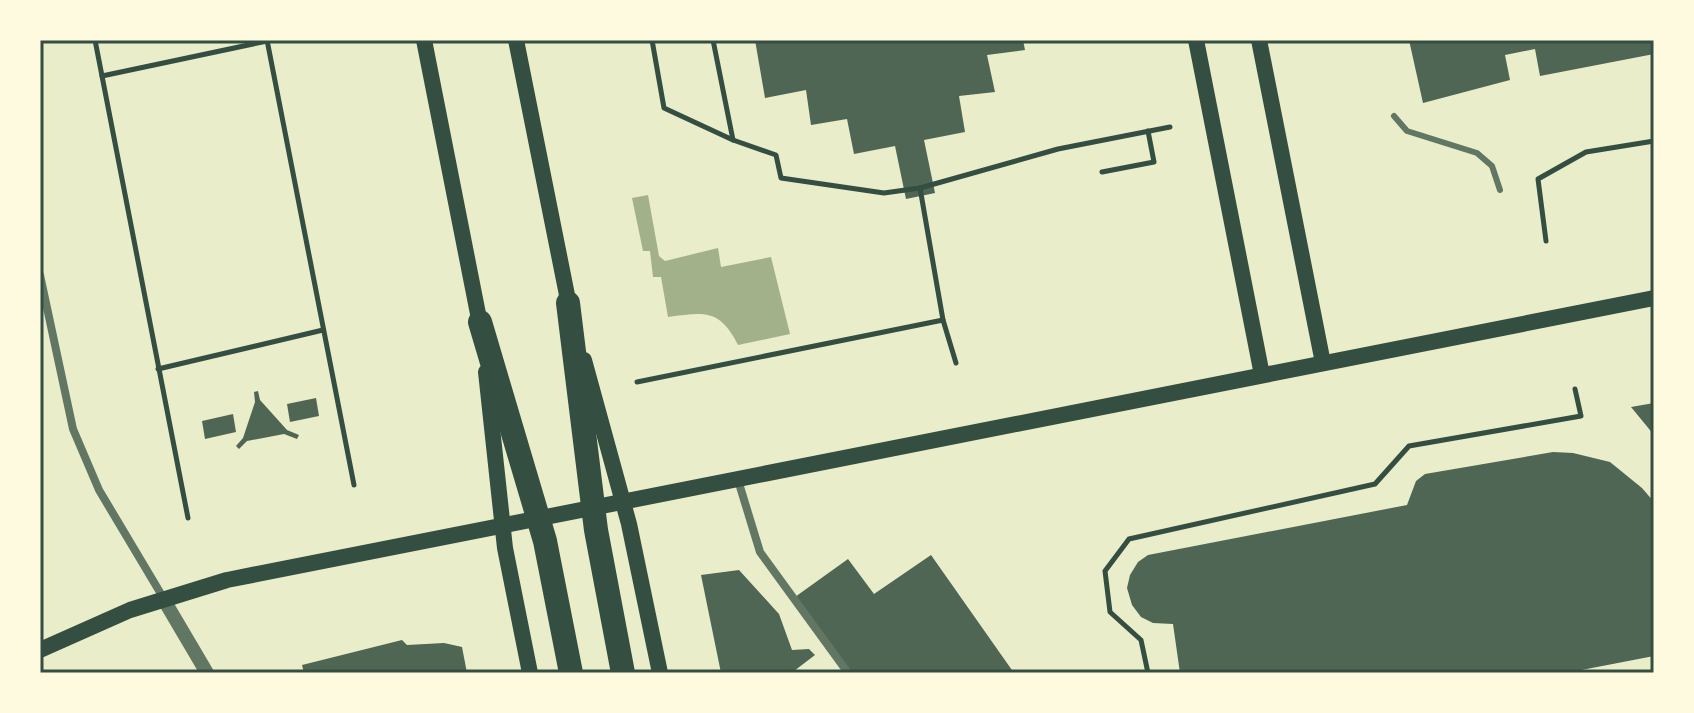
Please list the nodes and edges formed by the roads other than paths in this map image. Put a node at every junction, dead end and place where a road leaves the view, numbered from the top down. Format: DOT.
graph roads {
  1 [pos="424,40"];
  2 [pos="516,40"];
  3 [pos="1196,40"];
  4 [pos="1259,40"];
  5 [pos="1394,116"];
  6 [pos="1500,190"];
  7 [pos="40,275"];
  8 [pos="1654,298"];
  9 [pos="568,303"];
  10 [pos="480,322"];
  11 [pos="1323,363"];
  12 [pos="1262,375"];
  13 [pos="737,479"];
  14 [pos="164,600"];
  15 [pos="40,650"];
  16 [pos="207,673"];
  17 [pos="530,673"];
  18 [pos="571,673"];
  19 [pos="623,673"];
  20 [pos="660,673"];
  21 [pos="848,673"];
  1 -- 10 [label="main road"];
  2 -- 9 [label="main road"];
  3 -- 12 [label="main road"];
  4 -- 11 [label="main road"];
  5 -- 6 [label="lane"];
  7 -- 14 [label="street"];
  8 -- 11 [label="main road"];
  9 -- 19 [label="highway"];
  9 -- 20 [label="main road"];
  10 -- 17 [label="main road"];
  10 -- 18 [label="highway"];
  11 -- 12 [label="main road"];
  12 -- 13 [label="main road"];
  13 -- 14 [label="main road"];
  13 -- 21 [label="street"];
  14 -- 15 [label="main road"];
  14 -- 16 [label="street"];
}
